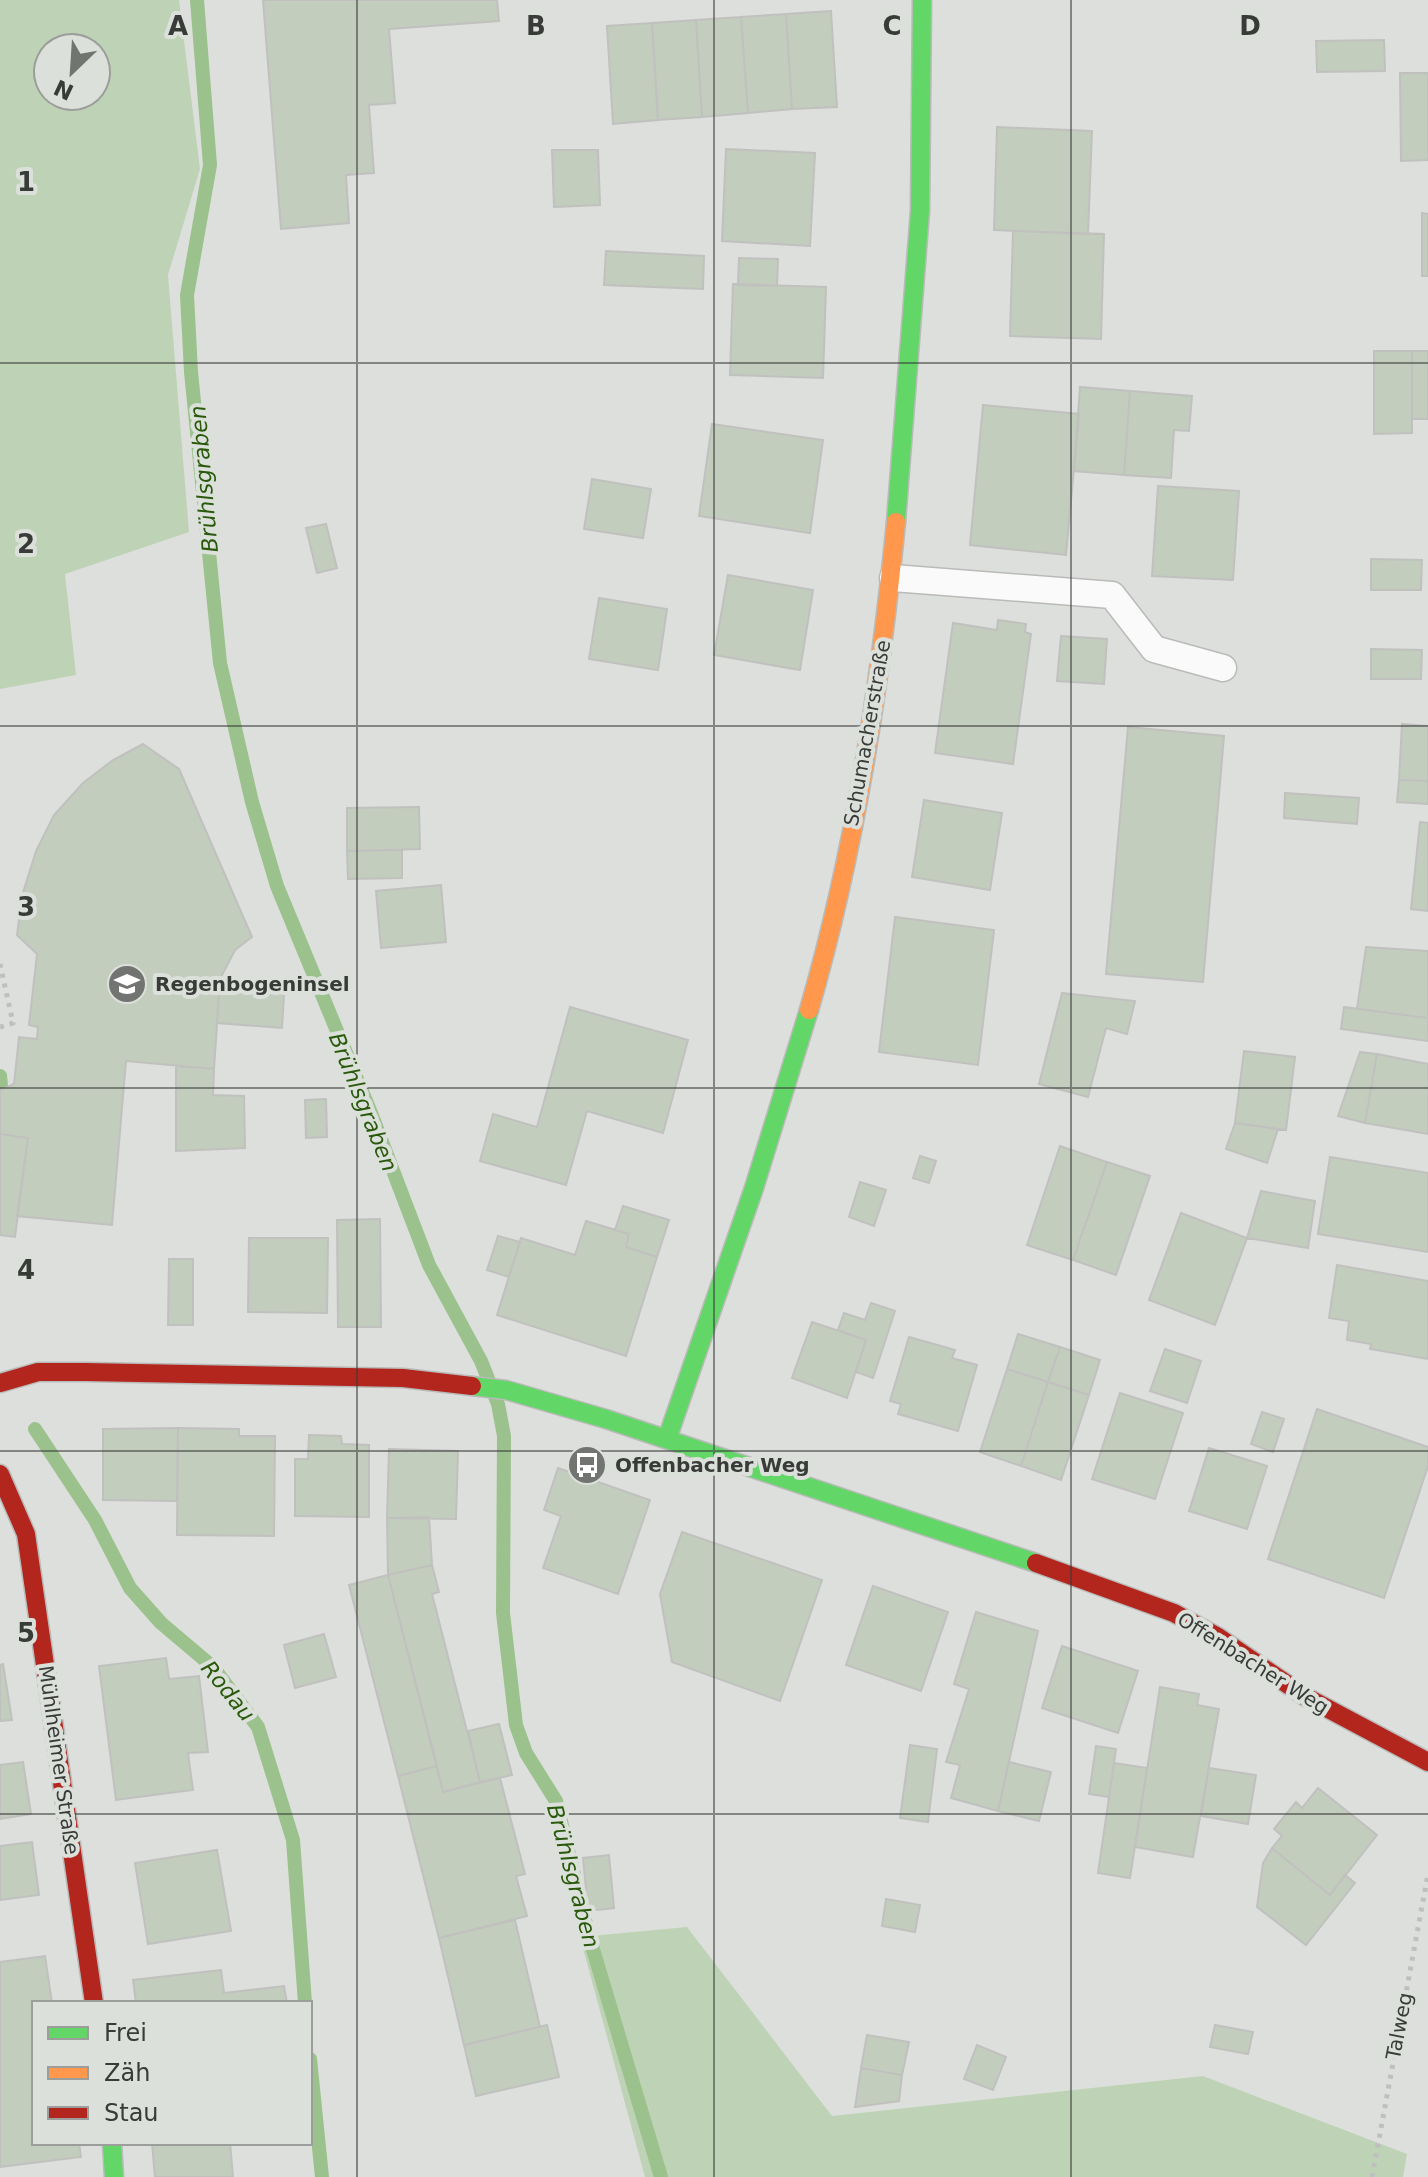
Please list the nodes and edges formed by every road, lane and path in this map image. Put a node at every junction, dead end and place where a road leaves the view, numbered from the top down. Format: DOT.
graph roads {
  1 [pos="922,0"];
  2 [pos="893,578"];
  3 [pos="1223,668"];
  4 [pos="0,964"];
  5 [pos="0,1027"];
  6 [pos="0,1383"];
  7 [pos="667,1439"];
  8 [pos="0,1474"];
  9 [pos="1428,1762"];
  10 [pos="1428,1874"];
  11 [pos="94,2001"];
  12 [pos="112,2145"];
  13 [pos="114,2177"];
  14 [pos="1372,2177"];
  1 -- 2 [label="street, Schumacherstraße"];
  2 -- 3 [label="lane"];
  2 -- 7 [label="street, Schumacherstraße"];
  4 -- 5 [label="path"];
  6 -- 7 [label="street, Offenbacher Weg"];
  7 -- 9 [label="street, Offenbacher Weg"];
  8 -- 11 [label="street, Mühlheimer Straße"];
  10 -- 14 [label="path, Talweg"];
  12 -- 13 [label="street"];
}
